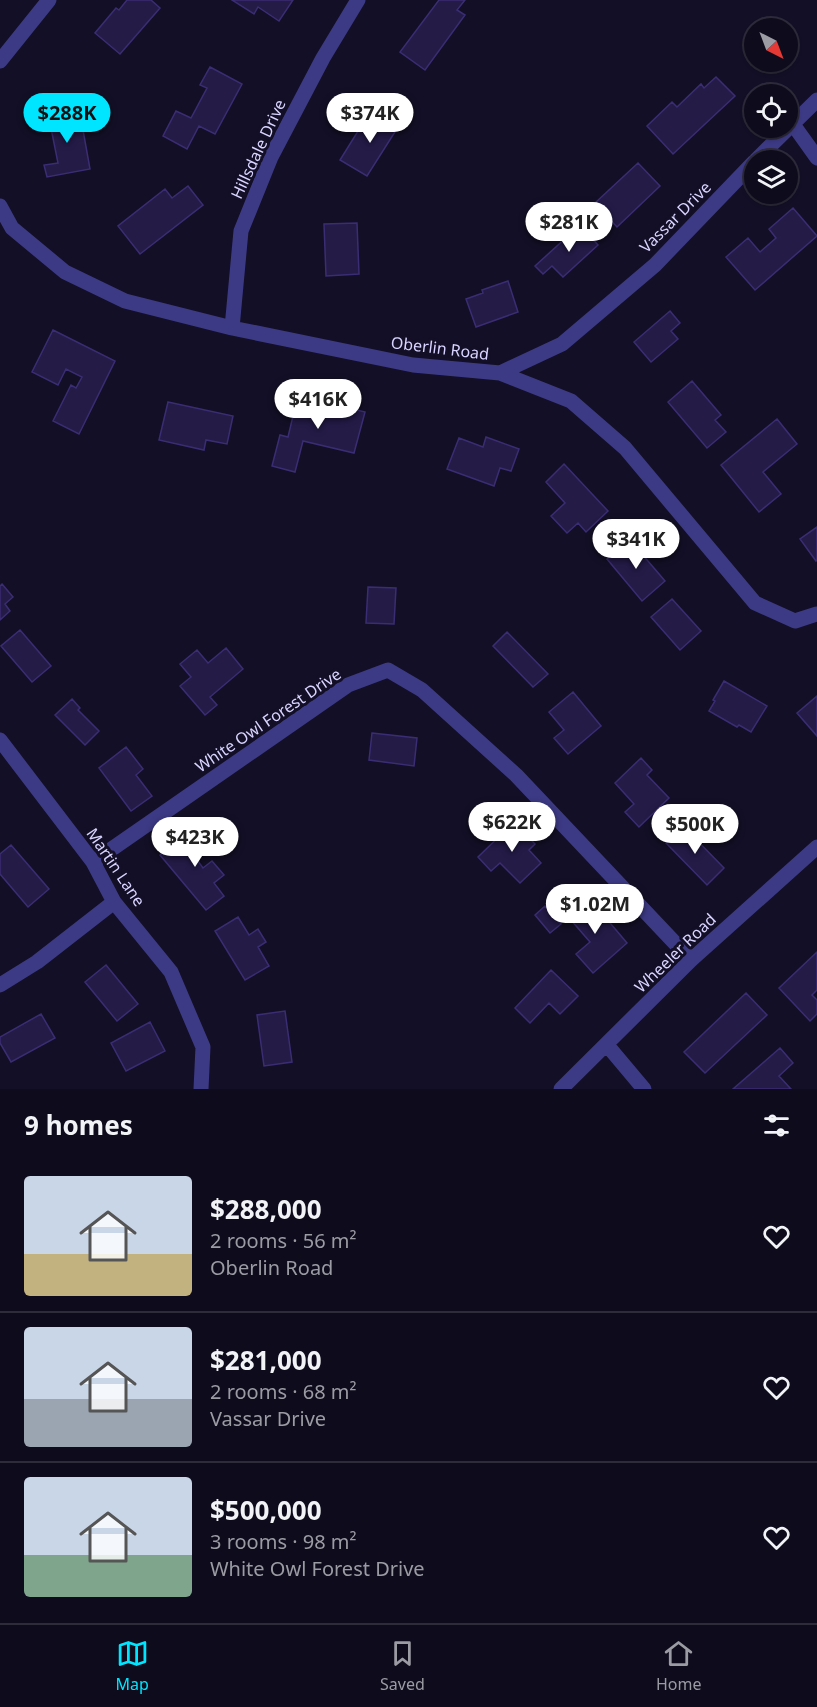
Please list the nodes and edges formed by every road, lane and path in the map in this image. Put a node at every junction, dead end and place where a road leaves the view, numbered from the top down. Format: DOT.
graph roads {
  1 [pos="49,0"];
  2 [pos="358,0"];
  3 [pos="0,61"];
  4 [pos="817,100"];
  5 [pos="798,117"];
  6 [pos="798,131"];
  7 [pos="777,138"];
  8 [pos="766,150"];
  9 [pos="817,158"];
  10 [pos="744,172"];
  11 [pos="0,207"];
  12 [pos="232,328"];
  13 [pos="500,372"];
  14 [pos="817,614"];
  15 [pos="0,740"];
  16 [pos="817,847"];
  17 [pos="93,861"];
  18 [pos="114,902"];
  19 [pos="692,960"];
  20 [pos="0,985"];
  21 [pos="607,1045"];
  22 [pos="201,1089"];
  23 [pos="561,1089"];
  24 [pos="644,1089"];
  1 -- 3 [label="street"];
  2 -- 12 [label="street, Hillsdale Drive"];
  4 -- 5 [label="street, Vassar Drive"];
  6 -- 9 [label="street"];
  7 -- 8 [label="street, Vassar Drive"];
  10 -- 13 [label="street, Vassar Drive"];
  11 -- 12 [label="street, Oberlin Road"];
  12 -- 13 [label="street, Oberlin Road"];
  13 -- 14 [label="street, Oberlin Road"];
  15 -- 17 [label="street, Martin Lane"];
  16 -- 19 [label="street, Wheeler Road"];
  17 -- 18 [label="street, Martin Lane"];
  17 -- 19 [label="street, White Owl Forest Drive"];
  18 -- 20 [label="street"];
  18 -- 22 [label="street, Martin Lane"];
  19 -- 21 [label="street, Wheeler Road"];
  21 -- 23 [label="street, Wheeler Road"];
  21 -- 24 [label="street"];
}
